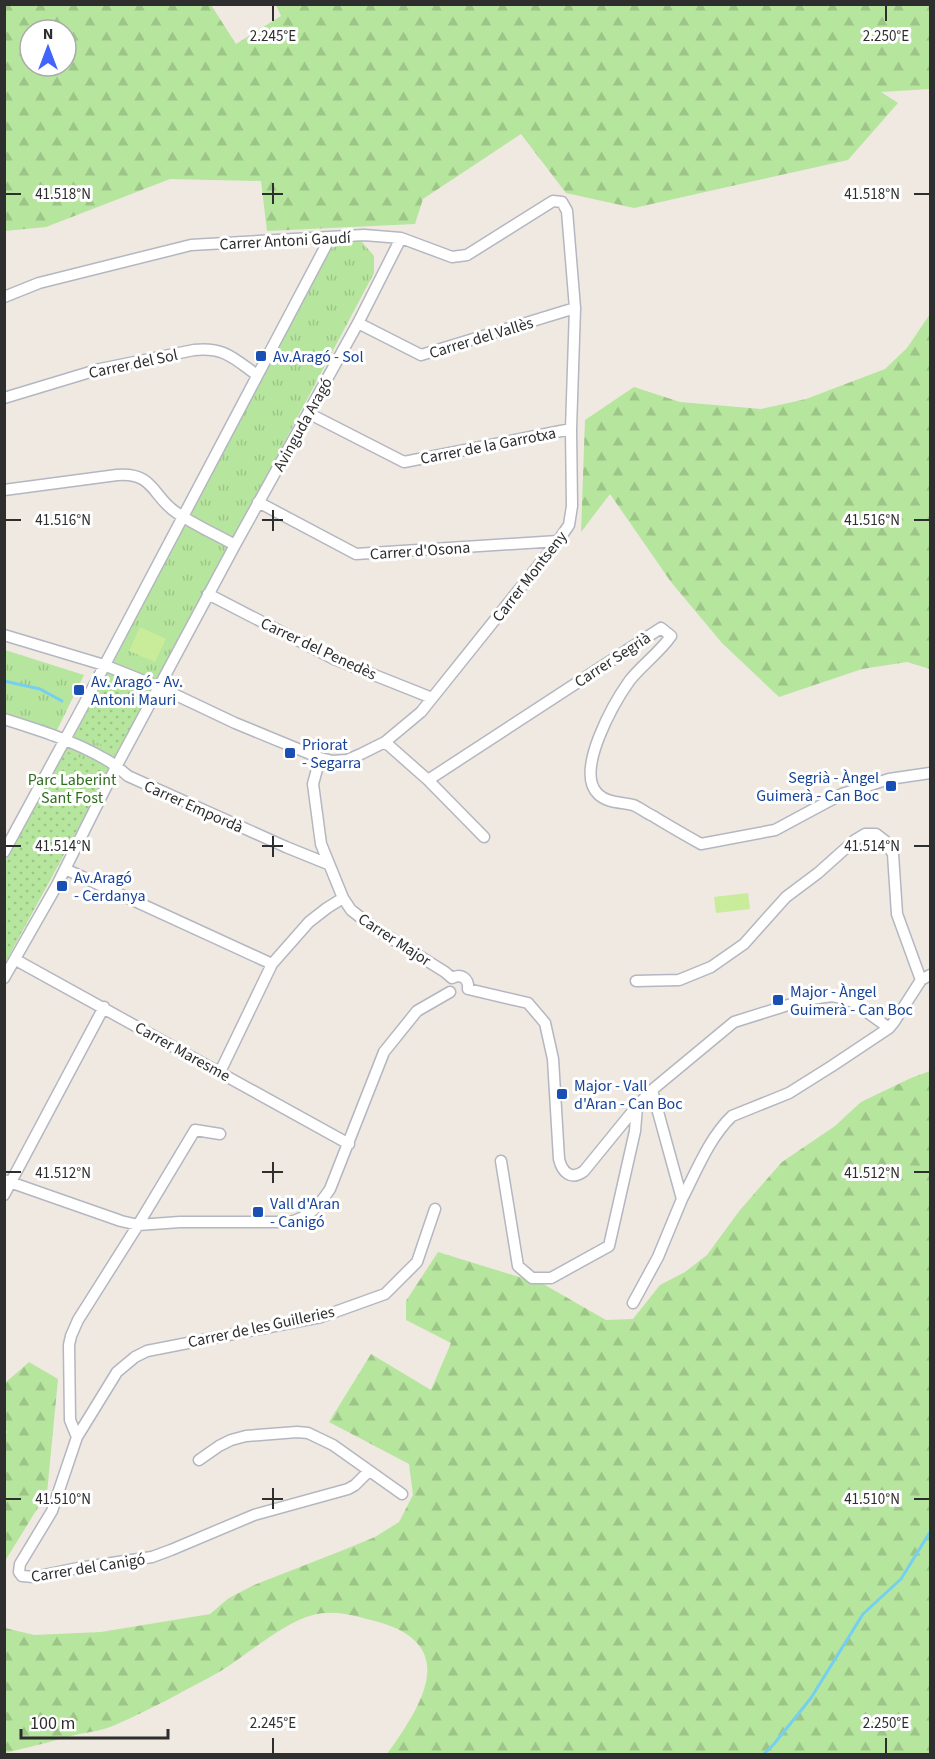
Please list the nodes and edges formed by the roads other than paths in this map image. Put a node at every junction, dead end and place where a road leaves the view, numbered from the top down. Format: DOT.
graph roads {
  1 [pos="553,201"];
  2 [pos="330,238"];
  3 [pos="401,238"];
  4 [pos="4,297"];
  5 [pos="574,308"];
  6 [pos="358,322"];
  7 [pos="257,375"];
  8 [pos="4,398"];
  9 [pos="308,413"];
  10 [pos="571,429"];
  11 [pos="4,490"];
  12 [pos="258,502"];
  13 [pos="182,516"];
  14 [pos="558,541"];
  15 [pos="235,545"];
  16 [pos="208,594"];
  17 [pos="4,635"];
  18 [pos="104,665"];
  19 [pos="159,687"];
  20 [pos="432,698"];
  21 [pos="4,719"];
  22 [pos="65,740"];
  23 [pos="385,742"];
  24 [pos="320,759"];
  25 [pos="116,767"];
  26 [pos="930,773"];
  27 [pos="428,780"];
  28 [pos="484,837"];
  29 [pos="4,852"];
  30 [pos="328,864"];
  31 [pos="66,869"];
  32 [pos="343,898"];
  33 [pos="16,960"];
  34 [pos="272,964"];
  35 [pos="926,977"];
  36 [pos="4,978"];
  37 [pos="452,978"];
  38 [pos="636,981"];
  39 [pos="468,989"];
  40 [pos="450,992"];
  41 [pos="104,1007"];
  42 [pos="889,1028"];
  43 [pos="220,1072"];
  44 [pos="652,1090"];
  45 [pos="637,1106"];
  46 [pos="220,1134"];
  47 [pos="349,1144"];
  48 [pos="501,1161"];
  49 [pos="8,1180"];
  50 [pos="4,1195"];
  51 [pos="682,1199"];
  52 [pos="435,1209"];
  53 [pos="138,1225"];
  54 [pos="633,1303"];
  55 [pos="77,1437"];
  56 [pos="199,1460"];
  57 [pos="369,1471"];
  58 [pos="402,1494"];
  1 -- 3 [label="street, Carrer Antoni Gaudí"];
  1 -- 5 [label="street, Carrer Montseny"];
  2 -- 3 [label="street, Carrer Antoni Gaudí"];
  2 -- 4 [label="street, Carrer Antoni Gaudí"];
  2 -- 7 [label="street"];
  3 -- 6 [label="street, Avinguda Aragó"];
  5 -- 6 [label="street, Carrer del Vallès"];
  5 -- 10 [label="street, Carrer Montseny"];
  6 -- 9 [label="street, Avinguda Aragó"];
  7 -- 8 [label="street, Carrer del Sol"];
  7 -- 13 [label="street"];
  9 -- 10 [label="street, Carrer de la Garrotxa"];
  9 -- 12 [label="street, Avinguda Aragó"];
  10 -- 14 [label="street, Carrer Montseny"];
  11 -- 13 [label="street"];
  12 -- 14 [label="street, Carrer d'Osona"];
  12 -- 15 [label="street, Avinguda Aragó"];
  13 -- 15 [label="street"];
  13 -- 18 [label="street"];
  14 -- 20 [label="street, Carrer Montseny"];
  15 -- 16 [label="street, Avinguda Aragó"];
  16 -- 19 [label="street, Avinguda Aragó"];
  16 -- 20 [label="street, Carrer del Penedès"];
  17 -- 18 [label="street"];
  18 -- 19 [label="street"];
  18 -- 22 [label="street"];
  19 -- 24 [label="street"];
  19 -- 25 [label="street, Avinguda Aragó"];
  20 -- 23 [label="street, Carrer Montseny"];
  21 -- 22 [label="street, Carrer Empordà"];
  22 -- 25 [label="street, Carrer Empordà"];
  22 -- 29 [label="street"];
  23 -- 24 [label="street, Carrer Montseny"];
  23 -- 27 [label="street"];
  24 -- 30 [label="street, Carrer Major"];
  25 -- 30 [label="street, Carrer Empordà"];
  25 -- 31 [label="street, Avinguda Aragó"];
  26 -- 27 [label="street, Carrer Segrià"];
  27 -- 28 [label="street"];
  30 -- 32 [label="street, Carrer Major"];
  31 -- 33 [label="street, Avinguda Aragó"];
  31 -- 34 [label="street"];
  32 -- 34 [label="street"];
  32 -- 37 [label="street, Carrer Major"];
  33 -- 36 [label="street, Avinguda Aragó"];
  33 -- 41 [label="street, Carrer Maresme"];
  34 -- 43 [label="street"];
  35 -- 38 [label="street"];
  35 -- 42 [label="street"];
  37 -- 39 [label="street"];
  37 -- 40 [label="street"];
  39 -- 40 [label="street"];
  39 -- 45 [label="street"];
  40 -- 47 [label="street"];
  41 -- 43 [label="street, Carrer Maresme"];
  41 -- 49 [label="street"];
  42 -- 44 [label="street"];
  42 -- 51 [label="street"];
  43 -- 47 [label="street, Carrer Maresme"];
  44 -- 45 [label="street"];
  44 -- 51 [label="street"];
  45 -- 48 [label="street"];
  46 -- 53 [label="street"];
  47 -- 53 [label="street"];
  49 -- 50 [label="street"];
  49 -- 53 [label="street"];
  51 -- 54 [label="street"];
  52 -- 55 [label="street, Carrer de les Guilleries"];
  53 -- 55 [label="street"];
  55 -- 57 [label="street, Carrer del Canigó"];
  56 -- 57 [label="street"];
  57 -- 58 [label="street"];
}
